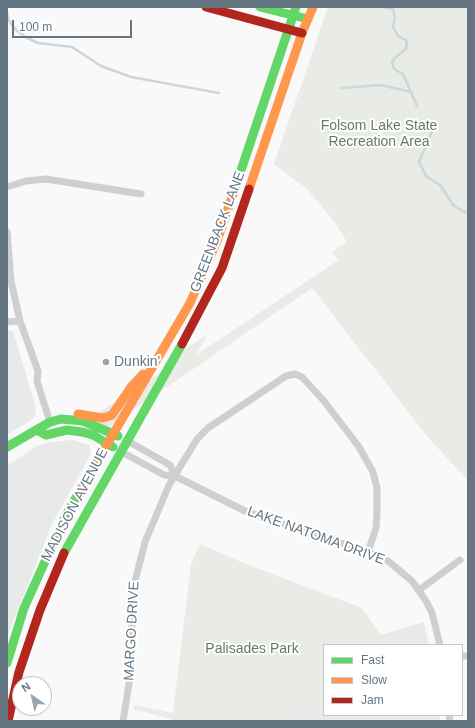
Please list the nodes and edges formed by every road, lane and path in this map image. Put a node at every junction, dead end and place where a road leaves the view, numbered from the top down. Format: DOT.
graph roads {
  1 [pos="206,7"];
  2 [pos="260,7"];
  3 [pos="313,7"];
  4 [pos="295,11"];
  5 [pos="308,19"];
  6 [pos="288,29"];
  7 [pos="302,33"];
  8 [pos="7,187"];
  9 [pos="141,194"];
  10 [pos="7,232"];
  11 [pos="8,269"];
  12 [pos="20,321"];
  13 [pos="7,322"];
  14 [pos="153,366"];
  15 [pos="61,419"];
  16 [pos="50,422"];
  17 [pos="37,430"];
  18 [pos="67,430"];
  19 [pos="113,434"];
  20 [pos="126,440"];
  21 [pos="107,444"];
  22 [pos="7,447"];
  23 [pos="120,451"];
  24 [pos="175,476"];
  25 [pos="368,552"];
  26 [pos="460,560"];
  27 [pos="419,590"];
  28 [pos="440,644"];
  29 [pos="7,663"];
  30 [pos="8,721"];
  31 [pos="123,721"];
  1 -- 6 [label="main road"];
  2 -- 4 [label="main road"];
  3 -- 5 [label="main road, GREENBACK LANE"];
  4 -- 5 [label="main road"];
  4 -- 6 [label="main road, GREENBACK LANE"];
  5 -- 7 [label="main road, GREENBACK LANE"];
  6 -- 7 [label="main road"];
  6 -- 14 [label="main road, GREENBACK LANE"];
  7 -- 20 [label="main road, GREENBACK LANE"];
  8 -- 9 [label="street"];
  10 -- 11 [label="street"];
  11 -- 12 [label="street"];
  12 -- 13 [label="street"];
  12 -- 16 [label="street"];
  14 -- 15 [label="main road"];
  14 -- 19 [label="main road, GREENBACK LANE"];
  15 -- 16 [label="main road"];
  15 -- 19 [label="main road"];
  16 -- 17 [label="main road"];
  16 -- 18 [label="street"];
  17 -- 18 [label="main road"];
  17 -- 22 [label="main road"];
  18 -- 21 [label="main road"];
  19 -- 20 [label="main road"];
  19 -- 21 [label="main road, MADISON AVENUE"];
  20 -- 23 [label="main road, MADISON AVENUE"];
  20 -- 24 [label="street, LAKE NATOMA DRIVE"];
  21 -- 23 [label="main road"];
  21 -- 29 [label="main road, MADISON AVENUE"];
  23 -- 24 [label="street, LAKE NATOMA DRIVE"];
  23 -- 30 [label="main road, MADISON AVENUE"];
  24 -- 25 [label="street, LAKE NATOMA DRIVE"];
  24 -- 25 [label="street, MARGO DRIVE"];
  24 -- 31 [label="street, MARGO DRIVE"];
  25 -- 27 [label="street, LAKE NATOMA DRIVE"];
  26 -- 27 [label="street"];
  27 -- 28 [label="street, LAKE NATOMA DRIVE"];
}
